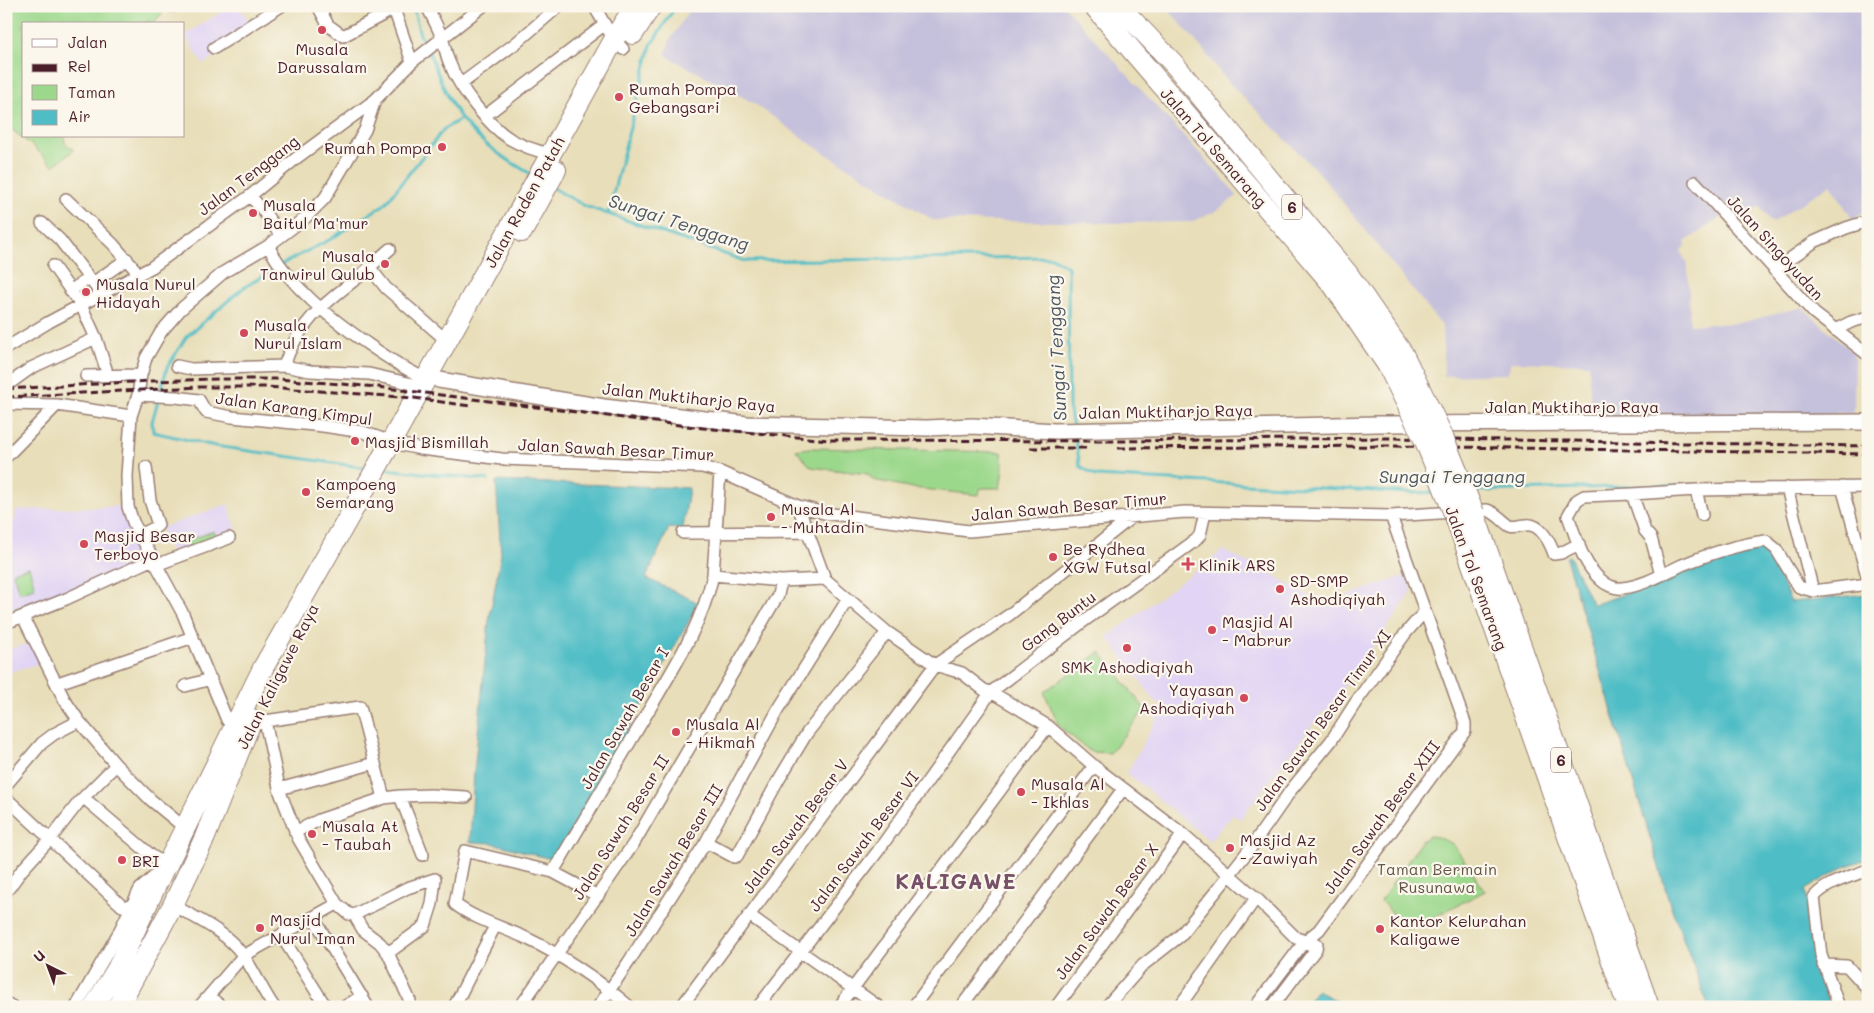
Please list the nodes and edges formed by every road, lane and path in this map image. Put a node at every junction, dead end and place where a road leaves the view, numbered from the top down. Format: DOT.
graph roads {
  1 [pos="281,6"];
  2 [pos="318,6"];
  3 [pos="427,6"];
  4 [pos="483,6"];
  5 [pos="559,6"];
  6 [pos="594,6"];
  7 [pos="635,6"];
  8 [pos="651,6"];
  9 [pos="1078,6"];
  10 [pos="1094,6"];
  11 [pos="1119,6"];
  12 [pos="1138,6"];
  13 [pos="393,8"];
  14 [pos="441,38"];
  15 [pos="614,38"];
  16 [pos="214,48"];
  17 [pos="414,60"];
  18 [pos="1174,64"];
  19 [pos="1157,81"];
  20 [pos="461,84"];
  21 [pos="375,100"];
  22 [pos="485,116"];
  23 [pos="554,156"];
  24 [pos="1695,182"];
  25 [pos="250,196"];
  26 [pos="66,199"];
  27 [pos="1868,221"];
  28 [pos="42,223"];
  29 [pos="281,236"];
  30 [pos="268,246"];
  31 [pos="506,246"];
  32 [pos="390,249"];
  33 [pos="127,259"];
  34 [pos="53,266"];
  35 [pos="370,268"];
  36 [pos="1774,270"];
  37 [pos="139,274"];
  38 [pos="91,280"];
  39 [pos="70,291"];
  40 [pos="102,294"];
  41 [pos="81,305"];
  42 [pos="319,308"];
  43 [pos="1868,317"];
  44 [pos="1835,330"];
  45 [pos="96,338"];
  46 [pos="446,340"];
  47 [pos="6,348"];
  48 [pos="1868,355"];
  49 [pos="1395,360"];
  50 [pos="176,366"];
  51 [pos="284,366"];
  52 [pos="106,369"];
  53 [pos="141,375"];
  54 [pos="86,376"];
  55 [pos="10,383"];
  56 [pos="421,384"];
  57 [pos="142,393"];
  58 [pos="6,404"];
  59 [pos="57,405"];
  60 [pos="131,416"];
  61 [pos="1868,422"];
  62 [pos="6,457"];
  63 [pos="388,459"];
  64 [pos="146,467"];
  65 [pos="720,472"];
  66 [pos="1868,487"];
  67 [pos="1787,488"];
  68 [pos="1842,488"];
  69 [pos="1696,490"];
  70 [pos="1632,494"];
  71 [pos="798,506"];
  72 [pos="1204,513"];
  73 [pos="1702,514"];
  74 [pos="1465,515"];
  75 [pos="1391,516"];
  76 [pos="1132,517"];
  77 [pos="716,532"];
  78 [pos="808,532"];
  79 [pos="683,533"];
  80 [pos="140,534"];
  81 [pos="229,538"];
  82 [pos="1570,548"];
  83 [pos="155,562"];
  84 [pos="713,575"];
  85 [pos="1661,575"];
  86 [pos="825,579"];
  87 [pos="1868,579"];
  88 [pos="781,581"];
  89 [pos="1868,584"];
  90 [pos="1813,591"];
  91 [pos="848,599"];
  92 [pos="1425,611"];
  93 [pos="23,617"];
  94 [pos="6,623"];
  95 [pos="887,632"];
  96 [pos="193,637"];
  97 [pos="935,665"];
  98 [pos="211,678"];
  99 [pos="58,683"];
  100 [pos="185,686"];
  101 [pos="992,692"];
  102 [pos="79,721"];
  103 [pos="249,725"];
  104 [pos="1048,726"];
  105 [pos="374,763"];
  106 [pos="116,765"];
  107 [pos="1094,766"];
  108 [pos="6,785"];
  109 [pos="279,788"];
  110 [pos="1123,789"];
  111 [pos="400,796"];
  112 [pos="466,797"];
  113 [pos="6,798"];
  114 [pos="84,798"];
  115 [pos="384,798"];
  116 [pos="185,828"];
  117 [pos="295,832"];
  118 [pos="1183,834"];
  119 [pos="51,838"];
  120 [pos="706,842"];
  121 [pos="423,855"];
  122 [pos="166,866"];
  123 [pos="1868,870"];
  124 [pos="553,872"];
  125 [pos="1230,874"];
  126 [pos="6,892"];
  127 [pos="598,896"];
  128 [pos="1256,898"];
  129 [pos="338,904"];
  130 [pos="173,906"];
  131 [pos="131,907"];
  132 [pos="354,915"];
  133 [pos="749,915"];
  134 [pos="313,916"];
  135 [pos="495,926"];
  136 [pos="1319,930"];
  137 [pos="280,935"];
  138 [pos="1301,939"];
  139 [pos="1316,949"];
  140 [pos="800,952"];
  141 [pos="388,953"];
  142 [pos="557,955"];
  143 [pos="243,956"];
  144 [pos="1823,965"];
  145 [pos="853,987"];
  146 [pos="1868,989"];
  147 [pos="609,990"];
  148 [pos="209,996"];
  149 [pos="362,996"];
  150 [pos="410,1002"];
  151 [pos="6,1003"];
  152 [pos="13,1007"];
  153 [pos="76,1007"];
  154 [pos="94,1007"];
  155 [pos="118,1007"];
  156 [pos="199,1007"];
  157 [pos="222,1007"];
  158 [pos="274,1007"];
  159 [pos="326,1007"];
  160 [pos="344,1007"];
  161 [pos="368,1007"];
  162 [pos="454,1007"];
  163 [pos="520,1007"];
  164 [pos="598,1007"];
  165 [pos="630,1007"];
  166 [pos="681,1007"];
  167 [pos="758,1007"];
  168 [pos="839,1007"];
  169 [pos="879,1007"];
  170 [pos="913,1007"];
  171 [pos="962,1007"];
  172 [pos="1056,1007"];
  173 [pos="1106,1007"];
  174 [pos="1179,1007"];
  175 [pos="1255,1007"];
  176 [pos="1272,1007"];
  177 [pos="1628,1007"];
  178 [pos="1648,1007"];
  179 [pos="1839,1007"];
  1 -- 16 [label="street"];
  2 -- 13 [label="street"];
  3 -- 14 [label="street"];
  4 -- 14 [label="street"];
  5 -- 20 [label="street"];
  6 -- 15 [label="street"];
  7 -- 15 [label="highway, Jalan Raden Patah"];
  8 -- 15 [label="highway, Jalan Raden Patah"];
  9 -- 19 [label="highway"];
  10 -- 19 [label="highway, Jalan Tol Semarang / 6"];
  11 -- 18 [label="highway, Jalan Tol Semarang / 6"];
  12 -- 18 [label="highway"];
  13 -- 17 [label="street"];
  14 -- 17 [label="street"];
  14 -- 20 [label="street"];
  15 -- 22 [label="street"];
  15 -- 23 [label="highway, Jalan Raden Patah"];
  17 -- 21 [label="street"];
  18 -- 49 [label="highway, Jalan Tol Semarang / 6"];
  19 -- 49 [label="highway, Jalan Tol Semarang / 6"];
  20 -- 22 [label="street"];
  21 -- 25 [label="street, Jalan Tenggang"];
  21 -- 29 [label="street"];
  22 -- 23 [label="street"];
  23 -- 31 [label="highway, Jalan Raden Patah"];
  24 -- 36 [label="street, Jalan Singoyudan"];
  25 -- 29 [label="street"];
  25 -- 37 [label="street, Jalan Tenggang"];
  26 -- 33 [label="street"];
  27 -- 36 [label="street"];
  28 -- 38 [label="street"];
  29 -- 30 [label="street"];
  30 -- 42 [label="street"];
  30 -- 53 [label="street"];
  31 -- 46 [label="highway, Jalan Raden Patah"];
  31 -- 56 [label="highway, Jalan Raden Patah"];
  32 -- 35 [label="street"];
  33 -- 37 [label="street"];
  33 -- 38 [label="street"];
  34 -- 39 [label="street"];
  35 -- 42 [label="street"];
  35 -- 46 [label="street"];
  36 -- 44 [label="street, Jalan Singoyudan"];
  37 -- 40 [label="street, Jalan Tenggang"];
  38 -- 39 [label="street"];
  38 -- 40 [label="street"];
  39 -- 41 [label="street"];
  40 -- 41 [label="street, Jalan Tenggang"];
  41 -- 45 [label="street"];
  41 -- 47 [label="street, Jalan Tenggang"];
  42 -- 51 [label="street"];
  42 -- 56 [label="street"];
  43 -- 44 [label="street"];
  44 -- 48 [label="street, Jalan Singoyudan"];
  45 -- 52 [label="street"];
  45 -- 55 [label="street"];
  46 -- 56 [label="highway, Jalan Raden Patah"];
  49 -- 74 [label="highway, Jalan Tol Semarang / 6, bridge"];
  50 -- 51 [label="street, Jalan Karang Kimpul"];
  51 -- 56 [label="street, Jalan Karang Kimpul"];
  53 -- 54 [label="street"];
  53 -- 57 [label="street"];
  56 -- 61 [label="street, Jalan Muktiharjo Raya"];
  56 -- 63 [label="highway, Jalan Kaligawe Raya"];
  56 -- 63 [label="highway, Jalan Kaligawe Raya"];
  57 -- 60 [label="street"];
  57 -- 63 [label="street, Jalan Karang Kimpul"];
  58 -- 59 [label="street"];
  59 -- 60 [label="street"];
  59 -- 62 [label="street"];
  60 -- 80 [label="street"];
  63 -- 65 [label="street, Jalan Sawah Besar Timur"];
  63 -- 103 [label="highway, Jalan Kaligawe Raya"];
  64 -- 80 [label="street"];
  65 -- 71 [label="street, Jalan Sawah Besar Timur"];
  65 -- 77 [label="street, Jalan Sawah Besar I"];
  66 -- 68 [label="street"];
  67 -- 68 [label="street"];
  67 -- 69 [label="street"];
  67 -- 90 [label="street"];
  68 -- 87 [label="street"];
  69 -- 70 [label="street"];
  69 -- 73 [label="street"];
  70 -- 82 [label="street"];
  70 -- 85 [label="street"];
  71 -- 76 [label="street, Jalan Sawah Besar Timur"];
  71 -- 78 [label="street"];
  72 -- 75 [label="street, Jalan Sawah Besar Timur"];
  72 -- 76 [label="street, Jalan Sawah Besar Timur"];
  72 -- 101 [label="street, Gang Buntu"];
  74 -- 177 [label="highway, Jalan Tol Semarang / 6"];
  74 -- 178 [label="highway, Jalan Tol Semarang / 6"];
  75 -- 82 [label="street, Jalan Sawah Besar Timur"];
  75 -- 92 [label="street"];
  76 -- 97 [label="street, Jalan Sawah Besar V"];
  77 -- 78 [label="street"];
  77 -- 79 [label="street"];
  77 -- 84 [label="street, Jalan Sawah Besar I"];
  78 -- 86 [label="street"];
  80 -- 83 [label="street"];
  81 -- 83 [label="street"];
  82 -- 85 [label="street"];
  83 -- 93 [label="street"];
  83 -- 96 [label="street"];
  84 -- 88 [label="street"];
  84 -- 124 [label="street, Jalan Sawah Besar I"];
  85 -- 90 [label="street"];
  86 -- 88 [label="street"];
  86 -- 91 [label="street"];
  88 -- 127 [label="street, Jalan Sawah Besar II"];
  89 -- 90 [label="street"];
  91 -- 95 [label="street"];
  91 -- 120 [label="street, Jalan Sawah Besar III"];
  92 -- 125 [label="street, Jalan Sawah Besar Timur XI"];
  92 -- 136 [label="street, Jalan Sawah Besar XIII"];
  93 -- 94 [label="street"];
  93 -- 99 [label="street"];
  95 -- 97 [label="street"];
  95 -- 120 [label="street"];
  96 -- 98 [label="street"];
  96 -- 99 [label="street"];
  97 -- 101 [label="street"];
  97 -- 133 [label="street, Jalan Sawah Besar V"];
  98 -- 100 [label="street"];
  98 -- 103 [label="street"];
  99 -- 102 [label="street"];
  101 -- 104 [label="street"];
  101 -- 140 [label="street, Jalan Sawah Besar VI"];
  102 -- 106 [label="street"];
  102 -- 108 [label="street"];
  103 -- 105 [label="street"];
  103 -- 109 [label="street"];
  103 -- 116 [label="highway, Jalan Kaligawe Raya"];
  103 -- 130 [label="highway, Jalan Kaligawe Raya"];
  104 -- 107 [label="street"];
  104 -- 145 [label="street"];
  105 -- 109 [label="street"];
  105 -- 115 [label="street"];
  106 -- 114 [label="street"];
  106 -- 116 [label="street"];
  107 -- 110 [label="street"];
  107 -- 170 [label="street"];
  109 -- 117 [label="street"];
  110 -- 118 [label="street"];
  110 -- 171 [label="street"];
  111 -- 112 [label="street"];
  111 -- 115 [label="street"];
  111 -- 121 [label="street"];
  113 -- 119 [label="street"];
  114 -- 119 [label="street"];
  114 -- 122 [label="street"];
  115 -- 117 [label="street"];
  116 -- 122 [label="highway, Jalan Kaligawe Raya"];
  117 -- 129 [label="street"];
  118 -- 125 [label="street"];
  118 -- 172 [label="street, Jalan Sawah Besar X"];
  119 -- 126 [label="street"];
  119 -- 131 [label="street"];
  120 -- 147 [label="street, Jalan Sawah Besar III"];
  122 -- 131 [label="street"];
  122 -- 154 [label="highway, Jalan Kaligawe Raya"];
  123 -- 144 [label="street"];
  124 -- 127 [label="street"];
  124 -- 135 [label="street"];
  125 -- 128 [label="street"];
  125 -- 173 [label="street, Jalan Sawah Besar Timur XI"];
  127 -- 142 [label="street, Jalan Sawah Besar II"];
  128 -- 138 [label="street"];
  128 -- 174 [label="street"];
  129 -- 132 [label="street"];
  129 -- 134 [label="street"];
  130 -- 143 [label="street"];
  130 -- 155 [label="highway, Jalan Kaligawe Raya"];
  131 -- 153 [label="street"];
  132 -- 141 [label="street"];
  132 -- 141 [label="street"];
  133 -- 140 [label="street"];
  133 -- 166 [label="street, Jalan Sawah Besar V"];
  134 -- 137 [label="street"];
  134 -- 149 [label="street"];
  135 -- 142 [label="street"];
  135 -- 162 [label="street"];
  136 -- 138 [label="street, Jalan Sawah Besar XIII"];
  136 -- 139 [label="street, Jalan Sawah Besar XIII"];
  137 -- 143 [label="street"];
  137 -- 159 [label="street"];
  138 -- 139 [label="street"];
  138 -- 175 [label="street, Jalan Sawah Besar XIII"];
  139 -- 176 [label="street, Jalan Sawah Besar XIII"];
  140 -- 145 [label="street"];
  140 -- 167 [label="street, Jalan Sawah Besar VI"];
  141 -- 150 [label="street"];
  142 -- 147 [label="street"];
  142 -- 163 [label="street, Jalan Sawah Besar II"];
  143 -- 148 [label="street"];
  143 -- 158 [label="street"];
  144 -- 146 [label="street"];
  144 -- 179 [label="street"];
  145 -- 168 [label="street"];
  145 -- 169 [label="street"];
  147 -- 164 [label="street, Jalan Sawah Besar III"];
  147 -- 165 [label="street"];
  148 -- 156 [label="street"];
  148 -- 157 [label="street"];
  149 -- 160 [label="street"];
  149 -- 161 [label="street"];
  151 -- 152 [label="street"];
}
